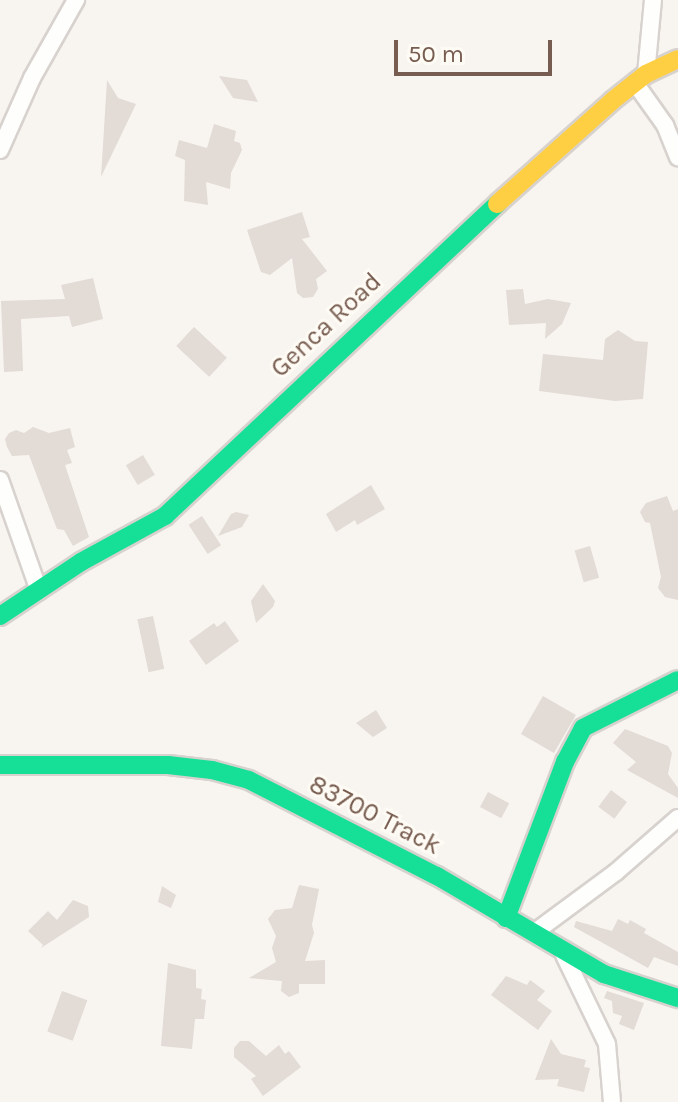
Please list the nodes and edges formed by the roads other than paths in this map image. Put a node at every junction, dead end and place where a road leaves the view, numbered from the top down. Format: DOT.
graph roads {
  1 [pos="76,0"];
  2 [pos="653,0"];
  3 [pos="678,59"];
  4 [pos="640,78"];
  5 [pos="0,150"];
  6 [pos="678,157"];
  7 [pos="0,480"];
  8 [pos="39,591"];
  9 [pos="0,616"];
  10 [pos="678,680"];
  11 [pos="0,765"];
  12 [pos="678,818"];
  13 [pos="506,918"];
  14 [pos="535,932"];
  15 [pos="563,953"];
  16 [pos="678,998"];
  17 [pos="612,1102"];
  1 -- 5 [label="street"];
  2 -- 4 [label="street"];
  3 -- 4 [label="street, Genca Road"];
  4 -- 6 [label="street"];
  4 -- 8 [label="street, Genca Road"];
  7 -- 8 [label="street"];
  8 -- 9 [label="street, Genca Road"];
  10 -- 13 [label="street"];
  11 -- 13 [label="street, 83700 Track"];
  12 -- 14 [label="street"];
  13 -- 14 [label="street, 83700 Track"];
  14 -- 15 [label="street, 83700 Track"];
  15 -- 16 [label="street, 83700 Track"];
  15 -- 17 [label="street"];
}
